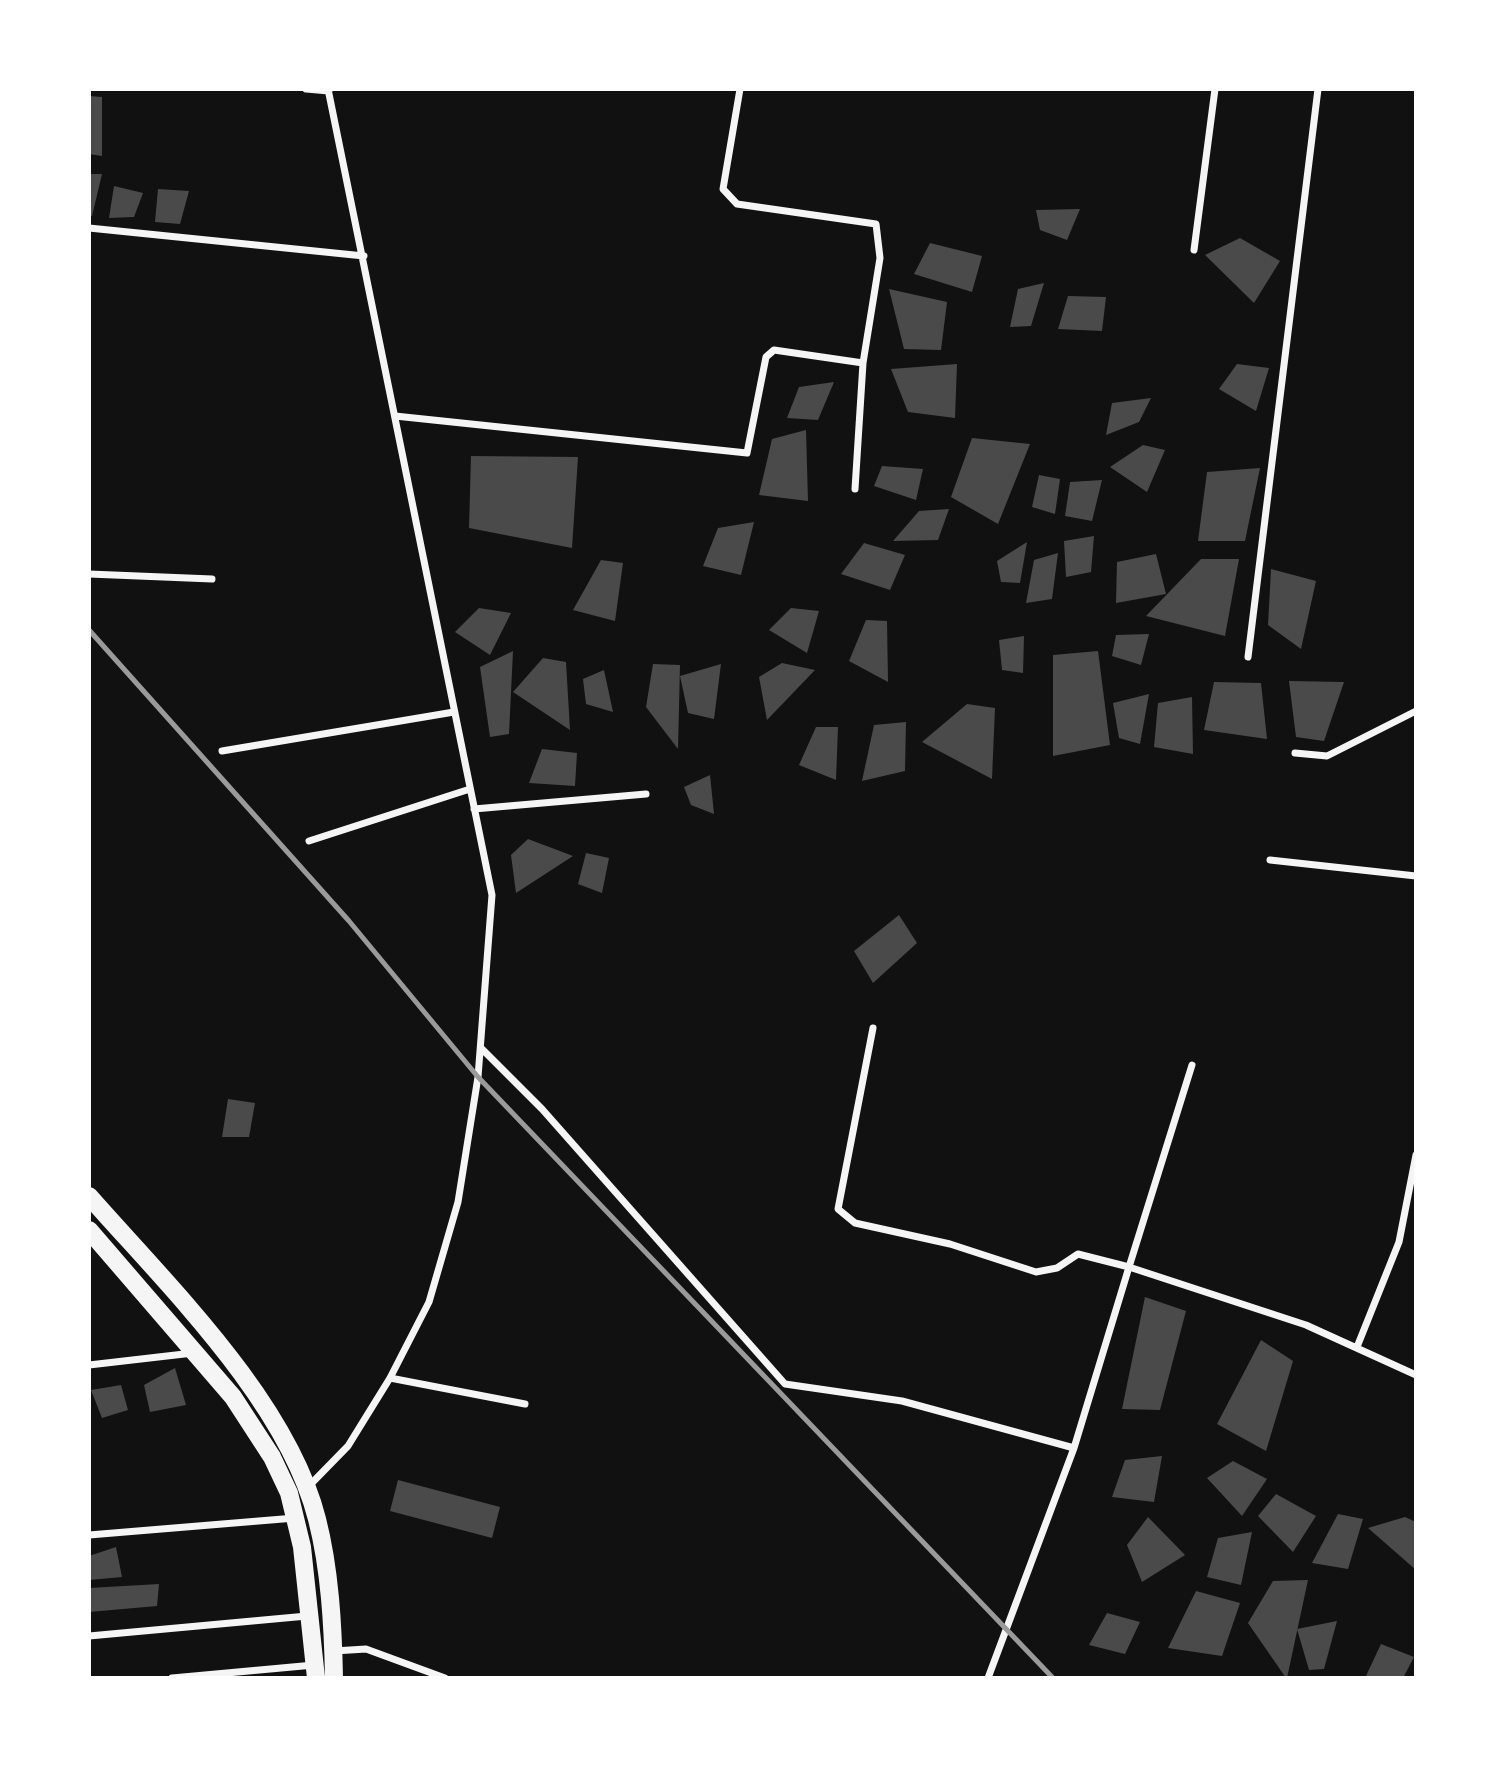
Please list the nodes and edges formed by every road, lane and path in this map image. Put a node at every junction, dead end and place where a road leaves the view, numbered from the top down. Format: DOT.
graph roads {
  1 [pos="306,89"];
  2 [pos="740,89"];
  3 [pos="1215,89"];
  4 [pos="1318,89"];
  5 [pos="329,90"];
  6 [pos="89,228"];
  7 [pos="1194,250"];
  8 [pos="365,256"];
  9 [pos="863,363"];
  10 [pos="395,416"];
  11 [pos="855,489"];
  12 [pos="89,575"];
  13 [pos="212,579"];
  14 [pos="1248,657"];
  15 [pos="1416,711"];
  16 [pos="454,712"];
  17 [pos="222,751"];
  18 [pos="1295,753"];
  19 [pos="470,789"];
  20 [pos="646,794"];
  21 [pos="474,809"];
  22 [pos="309,841"];
  23 [pos="1270,860"];
  24 [pos="1416,876"];
  25 [pos="873,1028"];
  26 [pos="482,1049"];
  27 [pos="1192,1065"];
  28 [pos="1416,1155"];
  29 [pos="89,1196"];
  30 [pos="89,1230"];
  31 [pos="1129,1267"];
  32 [pos="1357,1347"];
  33 [pos="194,1352"];
  34 [pos="89,1365"];
  35 [pos="1416,1375"];
  36 [pos="390,1378"];
  37 [pos="525,1404"];
  38 [pos="1074,1448"];
  39 [pos="307,1489"];
  40 [pos="291,1500"];
  41 [pos="296,1518"];
  42 [pos="89,1535"];
  43 [pos="312,1615"];
  44 [pos="89,1636"];
  45 [pos="334,1651"];
  46 [pos="316,1671"];
  47 [pos="172,1678"];
  48 [pos="334,1678"];
  49 [pos="445,1678"];
  50 [pos="988,1678"];
  1 -- 5 [label="street"];
  2 -- 9 [label="street"];
  3 -- 7 [label="street"];
  4 -- 14 [label="street"];
  5 -- 8 [label="street"];
  6 -- 8 [label="street"];
  8 -- 10 [label="street"];
  9 -- 10 [label="street"];
  9 -- 11 [label="street"];
  10 -- 16 [label="street"];
  12 -- 13 [label="street"];
  15 -- 18 [label="street"];
  16 -- 17 [label="street"];
  16 -- 19 [label="street"];
  19 -- 21 [label="street"];
  19 -- 22 [label="street"];
  20 -- 21 [label="street"];
  21 -- 26 [label="street"];
  23 -- 24 [label="street"];
  25 -- 31 [label="street"];
  26 -- 36 [label="street"];
  26 -- 38 [label="street"];
  27 -- 31 [label="street"];
  28 -- 32 [label="street"];
  29 -- 39 [label="highway"];
  30 -- 33 [label="highway"];
  31 -- 32 [label="street"];
  31 -- 38 [label="street"];
  32 -- 35 [label="street"];
  33 -- 34 [label="street"];
  33 -- 40 [label="highway"];
  36 -- 37 [label="street"];
  36 -- 39 [label="street"];
  38 -- 50 [label="street"];
  39 -- 40 [label="highway"];
  39 -- 45 [label="highway"];
  40 -- 41 [label="highway"];
  41 -- 42 [label="street"];
  41 -- 43 [label="highway"];
  43 -- 44 [label="street"];
  43 -- 46 [label="highway"];
  45 -- 48 [label="highway"];
  45 -- 49 [label="street"];
  46 -- 47 [label="street"];
}
